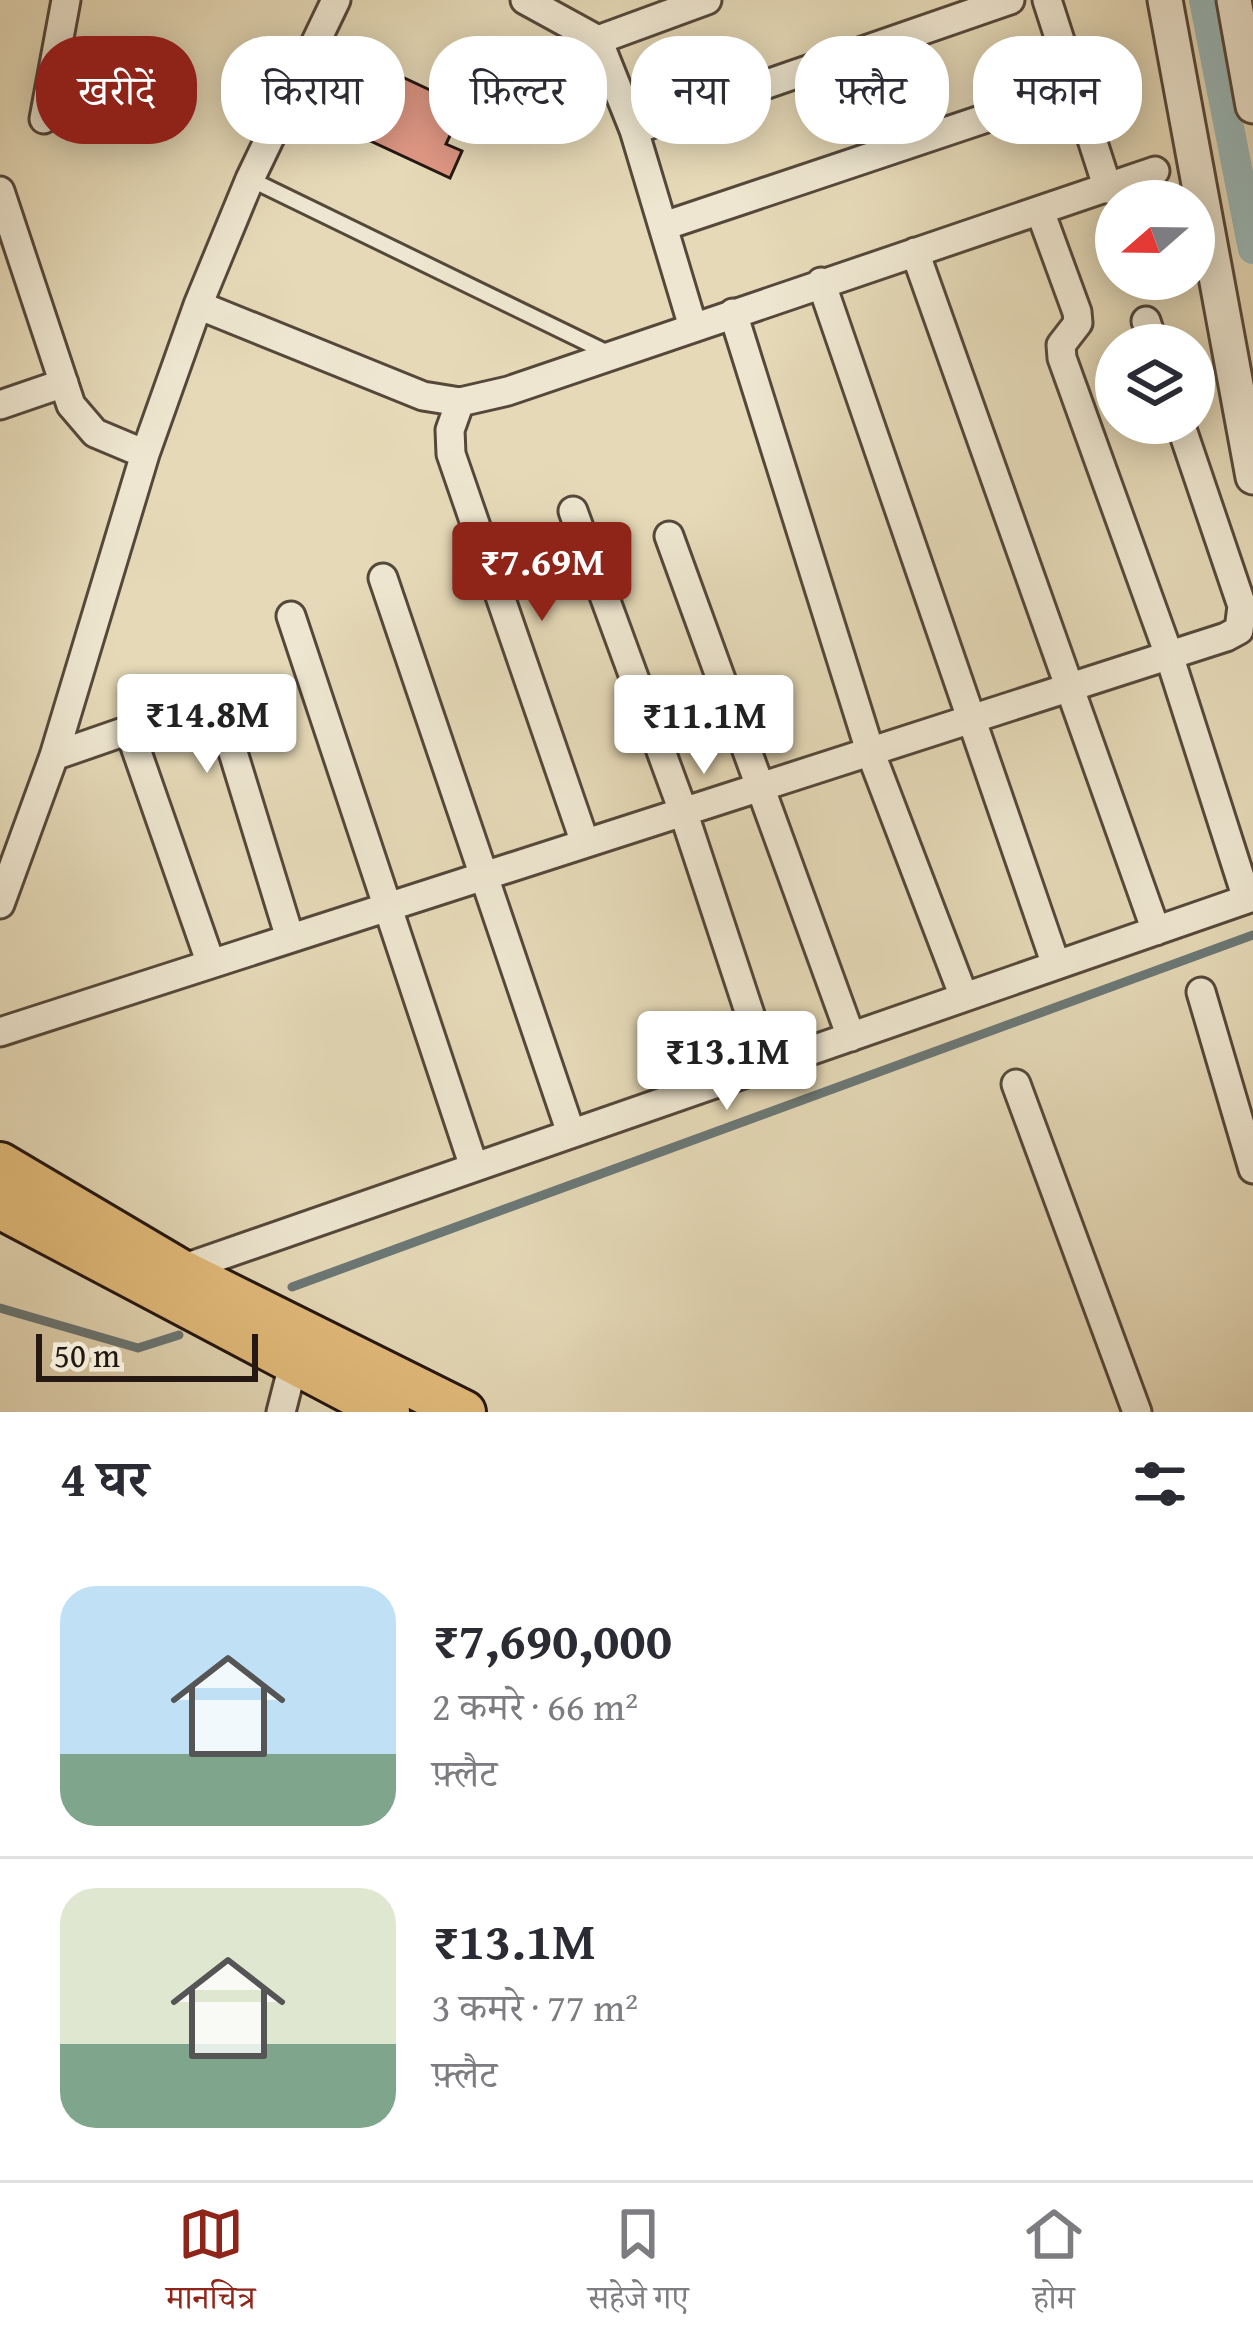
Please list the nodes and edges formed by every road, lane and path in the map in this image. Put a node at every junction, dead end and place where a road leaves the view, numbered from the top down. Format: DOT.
graph roads {
  1 [pos="66,0"];
  2 [pos="336,0"];
  3 [pos="525,0"];
  4 [pos="707,0"];
  5 [pos="1010,0"];
  6 [pos="1048,0"];
  7 [pos="1165,0"];
  8 [pos="1234,0"];
  9 [pos="59,36"];
  10 [pos="591,36"];
  11 [pos="1059,36"];
  12 [pos="607,37"];
  13 [pos="607,62"];
  14 [pos="771,83"];
  15 [pos="1253,106"];
  16 [pos="631,122"];
  17 [pos="973,122"];
  18 [pos="638,144"];
  19 [pos="1094,144"];
  20 [pos="1155,171"];
  21 [pos="250,179"];
  22 [pos="1105,180"];
  23 [pos="1132,180"];
  24 [pos="0,191"];
  25 [pos="1095,193"];
  26 [pos="1040,211"];
  27 [pos="664,226"];
  28 [pos="915,252"];
  29 [pos="821,283"];
  30 [pos="198,305"];
  31 [pos="733,313"];
  32 [pos="693,327"];
  33 [pos="612,355"];
  34 [pos="64,383"];
  35 [pos="460,402"];
  36 [pos="0,405"];
  37 [pos="1187,444"];
  38 [pos="145,454"];
  39 [pos="1253,477"];
  40 [pos="573,511"];
  41 [pos="669,536"];
  42 [pos="383,578"];
  43 [pos="291,616"];
  44 [pos="1169,655"];
  45 [pos="1069,687"];
  46 [pos="971,718"];
  47 [pos="130,732"];
  48 [pos="870,751"];
  49 [pos="53,757"];
  50 [pos="761,786"];
  51 [pos="683,811"];
  52 [pos="585,843"];
  53 [pos="483,876"];
  54 [pos="1250,898"];
  55 [pos="0,904"];
  56 [pos="388,906"];
  57 [pos="1156,931"];
  58 [pos="290,938"];
  59 [pos="211,964"];
  60 [pos="1056,965"];
  61 [pos="1201,992"];
  62 [pos="964,998"];
  63 [pos="0,1031"];
  64 [pos="851,1037"];
  65 [pos="767,1066"];
  66 [pos="1016,1084"];
  67 [pos="571,1133"];
  68 [pos="0,1164"];
  69 [pos="474,1168"];
  70 [pos="1253,1168"];
  71 [pos="0,1207"];
  72 [pos="179,1270"];
  73 [pos="293,1365"];
  74 [pos="281,1412"];
  75 [pos="388,1412"];
  76 [pos="464,1412"];
  77 [pos="1137,1412"];
  1 -- 9 [label="street"];
  2 -- 21 [label="street"];
  3 -- 10 [label="street"];
  4 -- 12 [label="street"];
  5 -- 14 [label="street"];
  6 -- 11 [label="street"];
  7 -- 39 [label="street"];
  8 -- 15 [label="street"];
  13 -- 16 [label="street"];
  17 -- 27 [label="street"];
  18 -- 27 [label="street"];
  19 -- 22 [label="street"];
  20 -- 23 [label="street"];
  21 -- 30 [label="street"];
  21 -- 33 [label="lane"];
  24 -- 34 [label="street"];
  25 -- 26 [label="street"];
  26 -- 28 [label="street"];
  26 -- 44 [label="street"];
  27 -- 32 [label="street"];
  28 -- 29 [label="street"];
  28 -- 45 [label="street"];
  29 -- 31 [label="street"];
  29 -- 46 [label="street"];
  30 -- 35 [label="street"];
  30 -- 38 [label="street"];
  31 -- 32 [label="street"];
  31 -- 48 [label="street"];
  32 -- 33 [label="street"];
  33 -- 35 [label="street"];
  34 -- 36 [label="street"];
  34 -- 38 [label="street"];
  35 -- 52 [label="street"];
  37 -- 44 [label="street"];
  38 -- 49 [label="street"];
  40 -- 51 [label="street"];
  41 -- 50 [label="street"];
  42 -- 53 [label="street"];
  43 -- 56 [label="street"];
  44 -- 45 [label="street"];
  44 -- 54 [label="street"];
  45 -- 46 [label="street"];
  45 -- 57 [label="street"];
  46 -- 48 [label="street"];
  46 -- 60 [label="street"];
  47 -- 49 [label="street"];
  47 -- 58 [label="street"];
  47 -- 59 [label="street"];
  48 -- 50 [label="street"];
  48 -- 62 [label="street"];
  49 -- 55 [label="street"];
  50 -- 51 [label="street"];
  50 -- 64 [label="street"];
  51 -- 52 [label="street"];
  51 -- 65 [label="street"];
  52 -- 53 [label="street"];
  53 -- 56 [label="street"];
  53 -- 67 [label="street"];
  54 -- 57 [label="street"];
  56 -- 58 [label="street"];
  56 -- 69 [label="street"];
  57 -- 60 [label="street"];
  58 -- 59 [label="street"];
  59 -- 63 [label="street"];
  60 -- 62 [label="street"];
  61 -- 70 [label="street"];
  62 -- 64 [label="street"];
  64 -- 65 [label="street"];
  65 -- 67 [label="street"];
  66 -- 77 [label="street"];
  67 -- 69 [label="street"];
  68 -- 72 [label="main road"];
  69 -- 72 [label="street"];
  71 -- 73 [label="main road"];
  72 -- 76 [label="main road"];
  73 -- 74 [label="street"];
  73 -- 75 [label="main road"];
}
